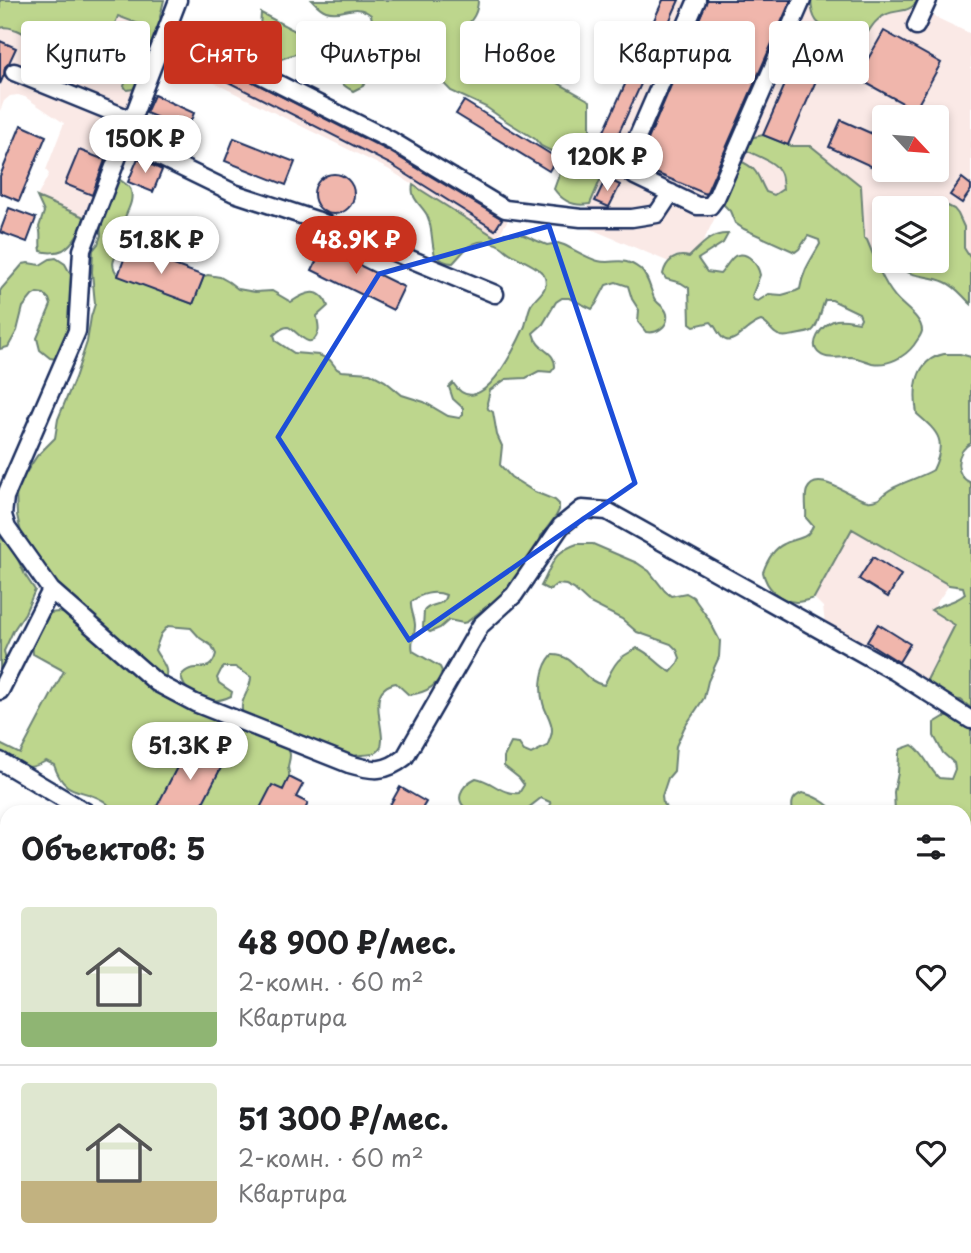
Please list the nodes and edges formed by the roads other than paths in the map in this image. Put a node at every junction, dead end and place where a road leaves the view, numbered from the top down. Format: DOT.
graph roads {
  1 [pos="178,0"];
  2 [pos="697,0"];
  3 [pos="802,0"];
  4 [pos="928,0"];
  5 [pos="170,21"];
  6 [pos="916,26"];
  7 [pos="164,38"];
  8 [pos="14,72"];
  9 [pos="279,84"];
  10 [pos="132,120"];
  11 [pos="125,140"];
  12 [pos="671,193"];
  13 [pos="495,294"];
  14 [pos="51,590"];
  15 [pos="0,691"];
  16 [pos="971,720"];
  17 [pos="0,761"];
  18 [pos="74,805"];
  1 -- 5 [label="lane"];
  2 -- 12 [label="lane"];
  3 -- 12 [label="lane"];
  4 -- 6 [label="lane"];
  7 -- 10 [label="lane"];
  8 -- 10 [label="lane"];
  9 -- 12 [label="lane"];
  10 -- 11 [label="lane"];
  11 -- 13 [label="lane"];
  11 -- 14 [label="lane"];
  14 -- 15 [label="lane"];
  14 -- 16 [label="lane"];
  17 -- 18 [label="lane"];
}
